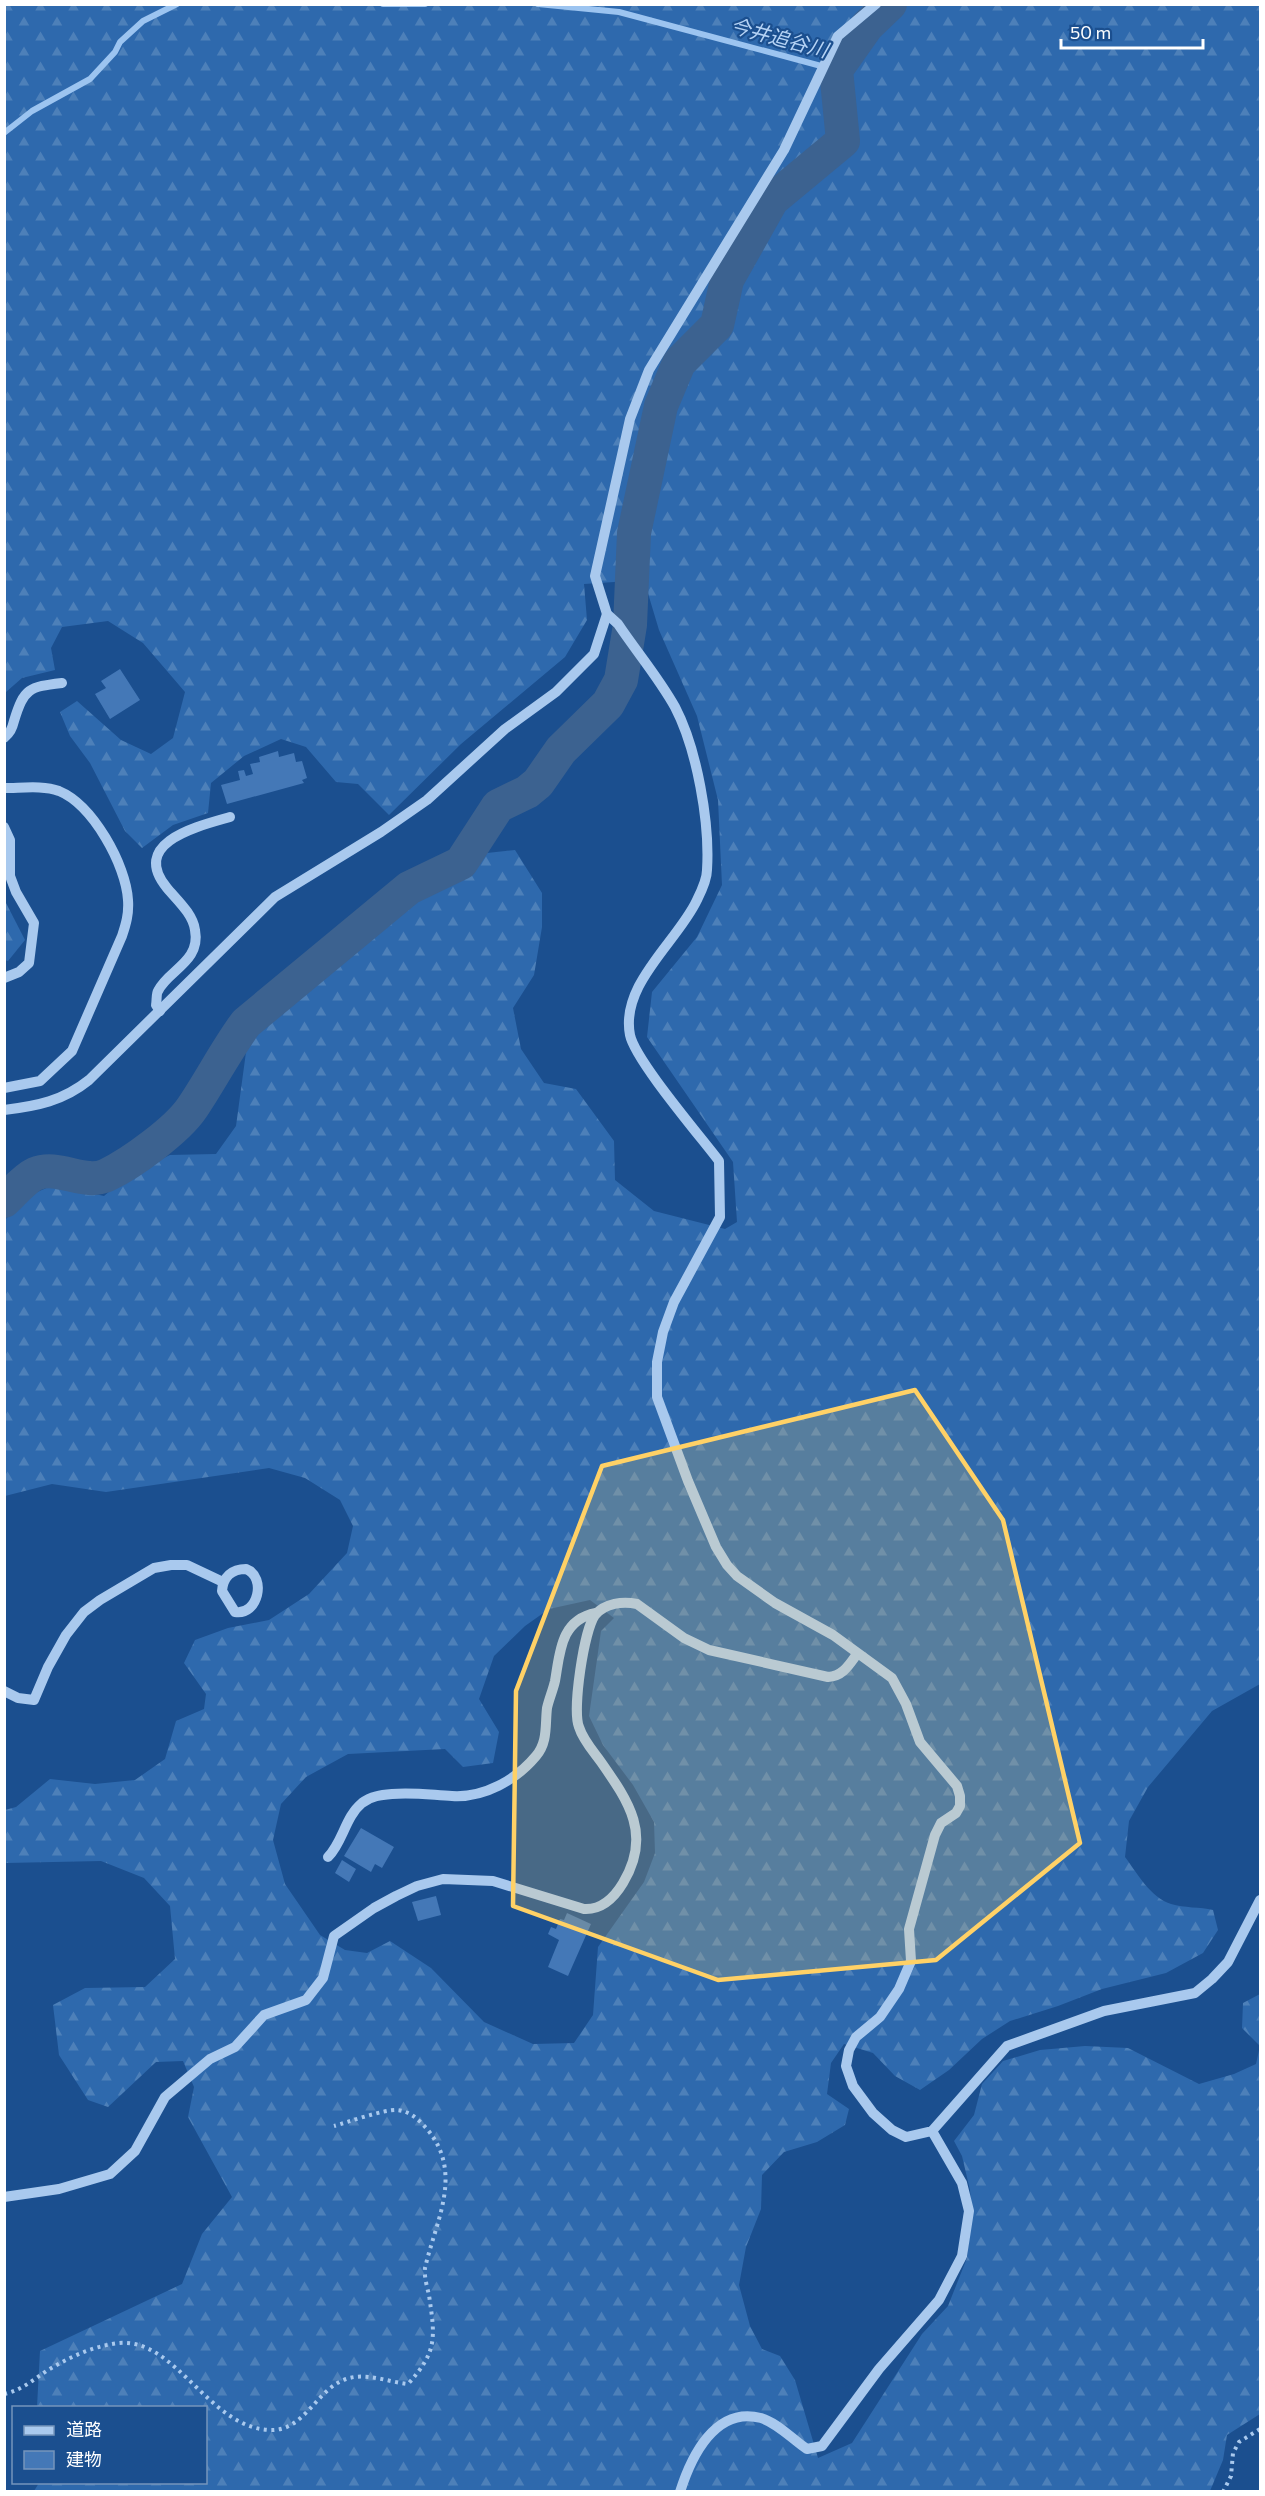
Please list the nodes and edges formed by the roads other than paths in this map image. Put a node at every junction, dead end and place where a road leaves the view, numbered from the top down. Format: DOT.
graph roads {
  1 [pos="876,4"];
  2 [pos="607,615"];
  3 [pos="62,683"];
  4 [pos="4,738"];
  5 [pos="4,788"];
  6 [pos="230,817"];
  7 [pos="4,827"];
  8 [pos="4,978"];
  9 [pos="160,1011"];
  10 [pos="4,1088"];
  11 [pos="4,1110"];
  12 [pos="223,1582"];
  13 [pos="596,1613"];
  14 [pos="857,1654"];
  15 [pos="4,1691"];
  16 [pos="328,1857"];
  17 [pos="1260,1900"];
  18 [pos="932,2131"];
  19 [pos="4,2197"];
  20 [pos="680,2492"];
  1 -- 2 [label="street"];
  2 -- 9 [label="street"];
  2 -- 14 [label="street"];
  3 -- 4 [label="street"];
  5 -- 10 [label="street"];
  6 -- 9 [label="street"];
  7 -- 8 [label="street"];
  9 -- 11 [label="street"];
  12 -- 15 [label="street"];
  13 -- 14 [label="street"];
  13 -- 16 [label="street"];
  13 -- 19 [label="street"];
  14 -- 18 [label="street"];
  17 -- 18 [label="street"];
  18 -- 20 [label="street"];
}
